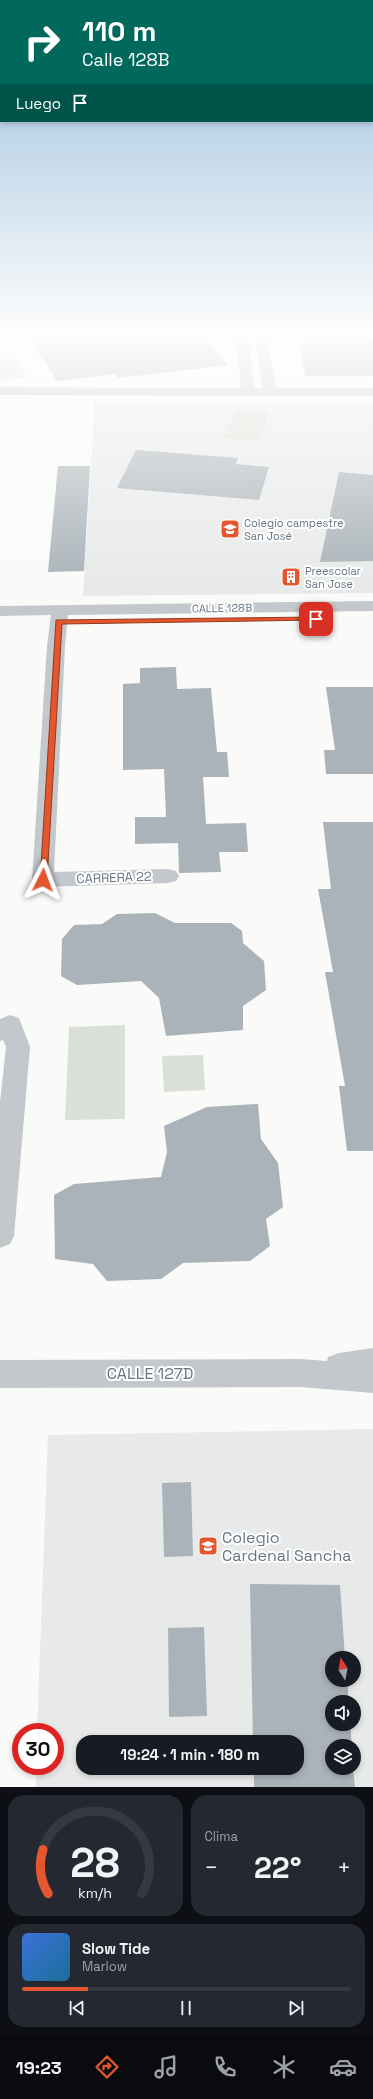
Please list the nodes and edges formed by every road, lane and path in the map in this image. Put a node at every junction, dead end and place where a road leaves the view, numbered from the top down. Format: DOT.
graph roads {
  1 [pos="373,606"];
  2 [pos="0,611"];
  3 [pos="60,616"];
  4 [pos="373,618"];
  5 [pos="0,622"];
  6 [pos="168,876"];
  7 [pos="0,1032"];
  8 [pos="0,1236"];
  9 [pos="373,1362"];
  10 [pos="300,1373"];
  11 [pos="0,1374"];
  12 [pos="373,1378"];
  1 -- 3 [label="street, CALLE 128B"];
  2 -- 3 [label="street, CALLE 128B"];
  3 -- 4 [label="street, CALLE 128B"];
  3 -- 5 [label="street, CALLE 128B"];
  3 -- 6 [label="street, CARRERA 22"];
  7 -- 8 [label="street"];
  9 -- 10 [label="street, CALLE 127D"];
  10 -- 11 [label="street, CALLE 127D"];
  10 -- 12 [label="street, CALLE 127D"];
}
